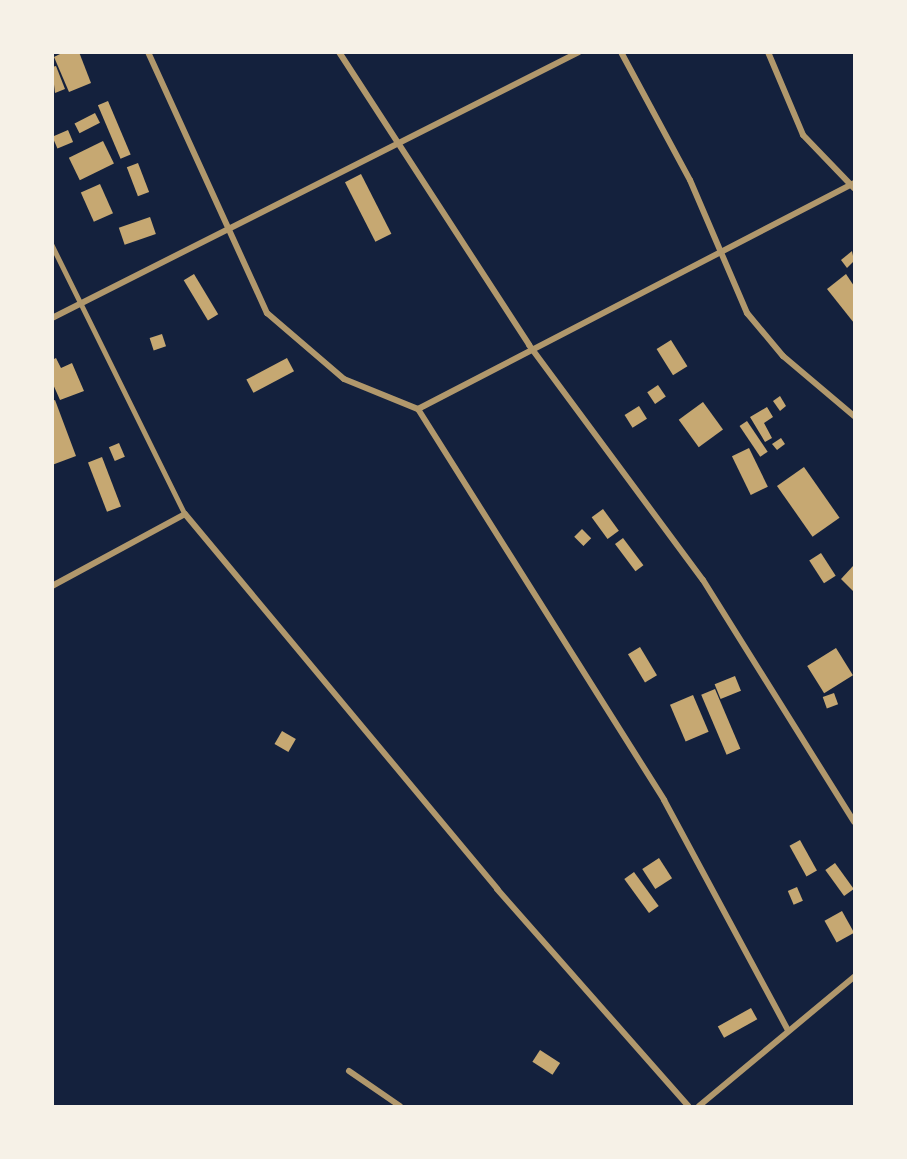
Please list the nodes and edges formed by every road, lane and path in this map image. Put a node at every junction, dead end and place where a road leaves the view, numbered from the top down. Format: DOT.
graph roads {
  1 [pos="148,52"];
  2 [pos="339,52"];
  3 [pos="579,52"];
  4 [pos="621,52"];
  5 [pos="768,52"];
  6 [pos="571,54"];
  7 [pos="400,142"];
  8 [pos="853,185"];
  9 [pos="227,227"];
  10 [pos="52,245"];
  11 [pos="721,252"];
  12 [pos="82,303"];
  13 [pos="52,318"];
  14 [pos="532,350"];
  15 [pos="418,409"];
  16 [pos="855,416"];
  17 [pos="185,514"];
  18 [pos="52,586"];
  19 [pos="855,822"];
  20 [pos="855,977"];
  21 [pos="788,1030"];
  22 [pos="349,1071"];
  23 [pos="400,1107"];
  24 [pos="688,1107"];
  25 [pos="699,1107"];
  1 -- 9 [label="street"];
  2 -- 7 [label="street"];
  3 -- 6 [label="street"];
  4 -- 11 [label="street"];
  5 -- 8 [label="street"];
  6 -- 7 [label="street"];
  7 -- 9 [label="street"];
  7 -- 14 [label="street"];
  8 -- 11 [label="street"];
  9 -- 12 [label="street"];
  9 -- 15 [label="street"];
  10 -- 12 [label="lane"];
  11 -- 14 [label="street"];
  11 -- 16 [label="street"];
  12 -- 13 [label="street"];
  12 -- 17 [label="lane"];
  14 -- 15 [label="street"];
  14 -- 19 [label="street"];
  15 -- 21 [label="street"];
  17 -- 18 [label="street"];
  17 -- 24 [label="street"];
  20 -- 21 [label="street"];
  21 -- 25 [label="street"];
  22 -- 23 [label="street"];
}
